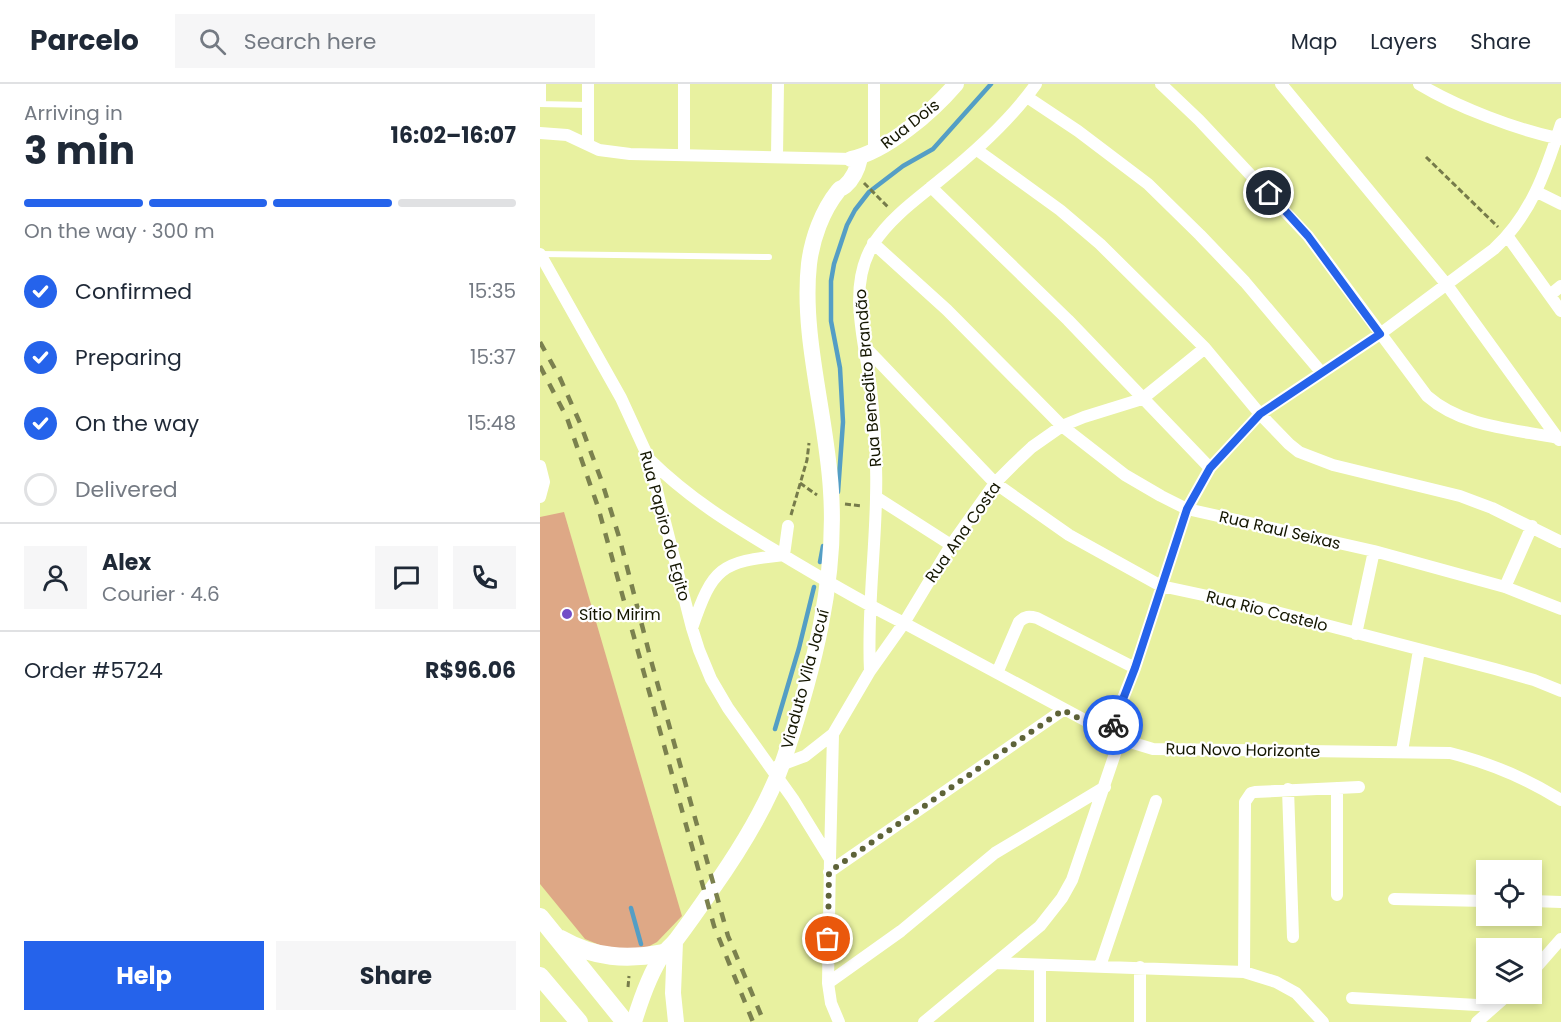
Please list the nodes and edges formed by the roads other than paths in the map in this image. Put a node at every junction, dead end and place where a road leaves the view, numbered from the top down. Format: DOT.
graph roads {
  1 [pos="543,84"];
  2 [pos="588,84"];
  3 [pos="684,84"];
  4 [pos="778,84"];
  5 [pos="874,84"];
  6 [pos="957,84"];
  7 [pos="1036,84"];
  8 [pos="1161,84"];
  9 [pos="1281,84"];
  10 [pos="1419,84"];
  11 [pos="1027,97"];
  12 [pos="542,104"];
  13 [pos="588,105"];
  14 [pos="1561,124"];
  15 [pos="540,133"];
  16 [pos="1559,139"];
  17 [pos="588,143"];
  18 [pos="977,150"];
  19 [pos="684,154"];
  20 [pos="777,156"];
  21 [pos="862,156"];
  22 [pos="931,188"];
  23 [pos="1537,192"];
  24 [pos="1561,204"];
  25 [pos="1508,237"];
  26 [pos="873,243"];
  27 [pos="540,254"];
  28 [pos="769,257"];
  29 [pos="808,280"];
  30 [pos="1447,285"];
  31 [pos="1561,286"];
  32 [pos="1550,295"];
  33 [pos="1561,311"];
  34 [pos="1380,334"];
  35 [pos="865,347"];
  36 [pos="1204,348"];
  37 [pos="1320,372"];
  38 [pos="1142,399"];
  39 [pos="1260,414"];
  40 [pos="1062,426"];
  41 [pos="1559,440"];
  42 [pos="650,459"];
  43 [pos="540,466"];
  44 [pos="1210,468"];
  45 [pos="995,483"];
  46 [pos="540,496"];
  47 [pos="876,502"];
  48 [pos="1187,509"];
  49 [pos="788,526"];
  50 [pos="1532,526"];
  51 [pos="1561,542"];
  52 [pos="951,545"];
  53 [pos="1374,550"];
  54 [pos="784,555"];
  55 [pos="1161,586"];
  56 [pos="1505,587"];
  57 [pos="869,606"];
  58 [pos="1561,609"];
  59 [pos="903,623"];
  60 [pos="693,628"];
  61 [pos="1356,634"];
  62 [pos="1419,650"];
  63 [pos="1135,668"];
  64 [pos="870,671"];
  65 [pos="997,673"];
  66 [pos="1561,691"];
  67 [pos="1063,710"];
  68 [pos="833,734"];
  69 [pos="1114,737"];
  70 [pos="1402,751"];
  71 [pos="770,767"];
  72 [pos="1105,787"];
  73 [pos="1359,787"];
  74 [pos="1337,788"];
  75 [pos="1288,789"];
  76 [pos="1561,800"];
  77 [pos="1156,801"];
  78 [pos="830,865"];
  79 [pos="1337,895"];
  80 [pos="1394,899"];
  81 [pos="1476,901"];
  82 [pos="1542,901"];
  83 [pos="1561,902"];
  84 [pos="540,917"];
  85 [pos="556,936"];
  86 [pos="1293,937"];
  87 [pos="1561,939"];
  88 [pos="669,947"];
  89 [pos="1542,961"];
  90 [pos="996,963"];
  91 [pos="1040,966"];
  92 [pos="1100,966"];
  93 [pos="1140,968"];
  94 [pos="1244,972"];
  95 [pos="540,975"];
  96 [pos="828,983"];
  97 [pos="1352,998"];
  98 [pos="1497,1004"];
  99 [pos="1495,1006"];
  100 [pos="579,1022"];
  101 [pos="624,1022"];
  102 [pos="634,1022"];
  103 [pos="676,1022"];
  104 [pos="839,1022"];
  105 [pos="924,1022"];
  106 [pos="1040,1022"];
  107 [pos="1140,1022"];
  108 [pos="1323,1022"];
  109 [pos="1477,1022"];
  1 -- 12 [label="lane"];
  2 -- 13 [label="street"];
  3 -- 19 [label="street"];
  4 -- 20 [label="street"];
  5 -- 21 [label="street"];
  6 -- 21 [label="street, Rua Dois"];
  7 -- 11 [label="street, Rua Benedito Brandão"];
  8 -- 34 [label="street"];
  9 -- 30 [label="street"];
  10 -- 16 [label="street"];
  11 -- 18 [label="street, Rua Benedito Brandão"];
  11 -- 37 [label="street"];
  12 -- 13 [label="lane"];
  13 -- 17 [label="street"];
  14 -- 16 [label="street"];
  15 -- 17 [label="street"];
  16 -- 23 [label="street"];
  17 -- 19 [label="street"];
  18 -- 22 [label="street, Rua Benedito Brandão"];
  18 -- 36 [label="street"];
  19 -- 20 [label="street"];
  20 -- 21 [label="street"];
  21 -- 29 [label="street, Rua Dois"];
  22 -- 26 [label="street, Rua Benedito Brandão"];
  22 -- 38 [label="street"];
  23 -- 24 [label="street"];
  23 -- 25 [label="street"];
  25 -- 30 [label="street"];
  25 -- 32 [label="street"];
  26 -- 35 [label="street, Rua Benedito Brandão"];
  26 -- 40 [label="street, Rua Raul Seixas"];
  27 -- 28 [label="lane"];
  27 -- 42 [label="street, Rua Papiro do Egito"];
  29 -- 88 [label="street, Viaduto Vila Jacuí"];
  30 -- 34 [label="street"];
  30 -- 41 [label="street"];
  31 -- 32 [label="street"];
  32 -- 33 [label="street"];
  34 -- 37 [label="street"];
  34 -- 41 [label="street"];
  35 -- 45 [label="street, Rua Rio Castelo"];
  35 -- 47 [label="street, Rua Benedito Brandão"];
  36 -- 38 [label="street, Rua Ana Costa"];
  36 -- 39 [label="street"];
  37 -- 39 [label="street"];
  38 -- 40 [label="street, Rua Ana Costa"];
  38 -- 44 [label="street"];
  39 -- 44 [label="street"];
  39 -- 50 [label="street"];
  40 -- 45 [label="street, Rua Ana Costa"];
  40 -- 48 [label="street, Rua Raul Seixas"];
  42 -- 54 [label="street, Rua Novo Horizonte"];
  42 -- 60 [label="street, Rua Papiro do Egito"];
  43 -- 46 [label="street"];
  44 -- 48 [label="street"];
  45 -- 52 [label="street, Rua Ana Costa"];
  45 -- 55 [label="street, Rua Rio Castelo"];
  47 -- 52 [label="street"];
  47 -- 57 [label="street, Rua Benedito Brandão"];
  48 -- 53 [label="street, Rua Raul Seixas"];
  48 -- 55 [label="street"];
  49 -- 54 [label="street"];
  50 -- 51 [label="street"];
  50 -- 56 [label="street"];
  52 -- 59 [label="street, Rua Ana Costa"];
  53 -- 56 [label="street, Rua Raul Seixas"];
  53 -- 61 [label="street"];
  54 -- 57 [label="street, Rua Novo Horizonte"];
  54 -- 60 [label="street"];
  55 -- 61 [label="street, Rua Rio Castelo"];
  55 -- 63 [label="street"];
  56 -- 58 [label="street, Rua Raul Seixas"];
  57 -- 59 [label="street, Rua Novo Horizonte"];
  57 -- 64 [label="street, Rua Benedito Brandão"];
  59 -- 64 [label="street, Rua Ana Costa"];
  59 -- 65 [label="street, Rua Novo Horizonte"];
  60 -- 71 [label="street, Rua Papiro do Egito"];
  61 -- 62 [label="street, Rua Rio Castelo"];
  62 -- 66 [label="street, Rua Rio Castelo"];
  62 -- 70 [label="street"];
  63 -- 65 [label="street"];
  63 -- 69 [label="street"];
  64 -- 68 [label="street, Rua Ana Costa"];
  65 -- 67 [label="street, Rua Novo Horizonte"];
  67 -- 69 [label="street, Rua Novo Horizonte"];
  67 -- 78 [label="street"];
  68 -- 71 [label="street, Rua Ana Costa"];
  68 -- 78 [label="street"];
  69 -- 70 [label="street, Rua Novo Horizonte"];
  69 -- 72 [label="street"];
  70 -- 76 [label="street, Rua Novo Horizonte"];
  71 -- 78 [label="street, Rua Papiro do Egito"];
  72 -- 90 [label="street"];
  72 -- 96 [label="street"];
  73 -- 74 [label="street"];
  74 -- 75 [label="street"];
  74 -- 79 [label="street"];
  75 -- 86 [label="street"];
  75 -- 94 [label="street"];
  77 -- 92 [label="street"];
  78 -- 96 [label="street"];
  80 -- 81 [label="street"];
  82 -- 83 [label="street"];
  84 -- 85 [label="main road"];
  85 -- 88 [label="main road"];
  85 -- 101 [label="main road"];
  87 -- 89 [label="street"];
  88 -- 102 [label="street, Viaduto Vila Jacuí"];
  88 -- 103 [label="street"];
  90 -- 91 [label="street"];
  90 -- 105 [label="street"];
  91 -- 92 [label="street"];
  91 -- 106 [label="street"];
  92 -- 93 [label="street"];
  93 -- 94 [label="street"];
  93 -- 107 [label="street"];
  94 -- 108 [label="street"];
  95 -- 100 [label="main road"];
  96 -- 104 [label="street"];
  97 -- 99 [label="street"];
  98 -- 99 [label="street"];
  99 -- 109 [label="street"];
}
